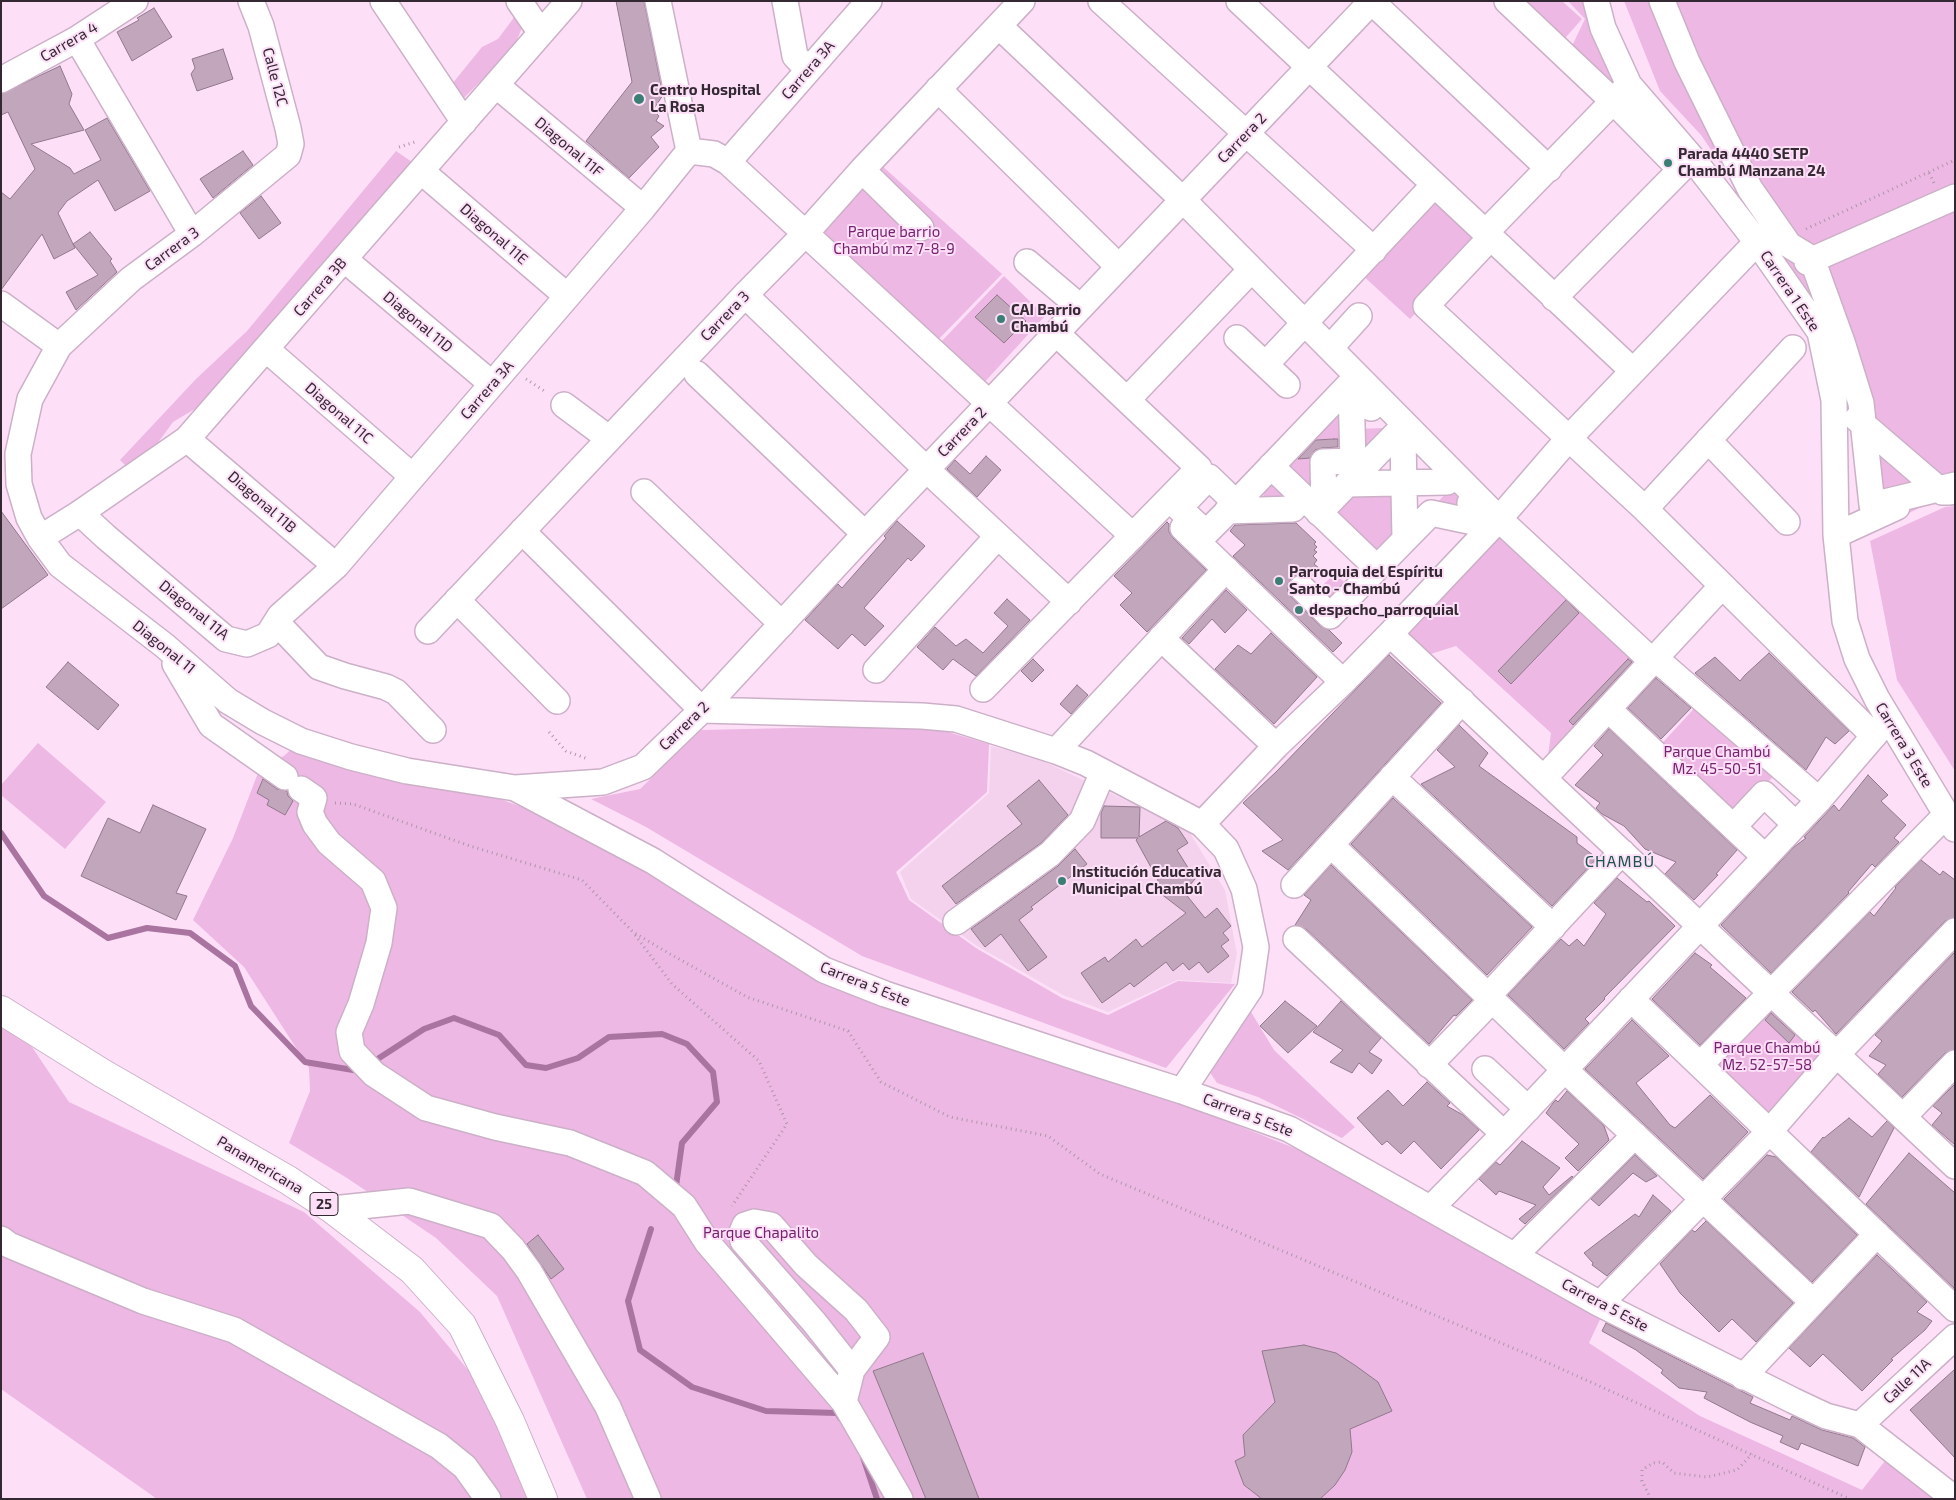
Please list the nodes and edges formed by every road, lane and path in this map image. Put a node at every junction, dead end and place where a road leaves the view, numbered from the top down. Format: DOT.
graph roads {
  1 [pos="134,1"];
  2 [pos="250,1"];
  3 [pos="383,1"];
  4 [pos="519,1"];
  5 [pos="658,1"];
  6 [pos="786,1"];
  7 [pos="869,1"];
  8 [pos="1022,1"];
  9 [pos="1101,1"];
  10 [pos="1239,1"];
  11 [pos="1372,1"];
  12 [pos="1507,1"];
  13 [pos="1596,1"];
  14 [pos="1662,1"];
  15 [pos="554,13"];
  16 [pos="999,26"];
  17 [pos="77,39"];
  18 [pos="1308,68"];
  19 [pos="808,70"];
  20 [pos="1,80"];
  21 [pos="496,85"];
  22 [pos="938,90"];
  23 [pos="1622,93"];
  24 [pos="464,122"];
  25 [pos="1246,134"];
  26 [pos="689,151"];
  27 [pos="288,155"];
  28 [pos="1955,160"];
  29 [pos="728,162"];
  30 [pos="1686,164"];
  31 [pos="1548,169"];
  32 [pos="862,170"];
  33 [pos="421,171"];
  34 [pos="1434,185"];
  35 [pos="1955,197"];
  36 [pos="1183,200"];
  37 [pos="643,208"];
  38 [pos="921,228"];
  39 [pos="1802,230"];
  40 [pos="192,234"];
  41 [pos="805,234"];
  42 [pos="1488,236"];
  43 [pos="1757,242"];
  44 [pos="1374,250"];
  45 [pos="344,259"];
  46 [pos="1027,262"];
  47 [pos="1798,265"];
  48 [pos="1120,267"];
  49 [pos="1251,270"];
  50 [pos="745,295"];
  51 [pos="567,296"];
  52 [pos="1554,298"];
  53 [pos="1,304"];
  54 [pos="1080,307"];
  55 [pos="1359,316"];
  56 [pos="1306,323"];
  57 [pos="1056,333"];
  58 [pos="1237,338"];
  59 [pos="59,346"];
  60 [pos="1330,348"];
  61 [pos="1792,348"];
  62 [pos="266,349"];
  63 [pos="1266,364"];
  64 [pos="1633,371"];
  65 [pos="697,374"];
  66 [pos="522,375"];
  67 [pos="492,384"];
  68 [pos="1287,385"];
  69 [pos="1351,389"];
  70 [pos="1127,400"];
  71 [pos="1834,400"];
  72 [pos="990,403"];
  73 [pos="564,405"];
  74 [pos="1352,426"];
  75 [pos="1396,432"];
  76 [pos="603,434"];
  77 [pos="1569,438"];
  78 [pos="187,439"];
  79 [pos="1708,440"];
  80 [pos="926,469"];
  81 [pos="1356,469"];
  82 [pos="1265,472"];
  83 [pos="412,476"];
  84 [pos="1448,482"];
  85 [pos="1404,483"];
  86 [pos="1951,490"];
  87 [pos="644,492"];
  88 [pos="1162,507"];
  89 [pos="1293,509"];
  90 [pos="1260,510"];
  91 [pos="1645,510"];
  92 [pos="1322,511"];
  93 [pos="80,513"];
  94 [pos="1499,519"];
  95 [pos="1787,522"];
  96 [pos="34,528"];
  97 [pos="522,530"];
  98 [pos="865,534"];
  99 [pos="1836,535"];
  100 [pos="998,536"];
  101 [pos="1133,536"];
  102 [pos="1405,539"];
  103 [pos="336,566"];
  104 [pos="1226,568"];
  105 [pos="1377,568"];
  106 [pos="1722,586"];
  107 [pos="1302,588"];
  108 [pos="457,600"];
  109 [pos="1069,602"];
  110 [pos="278,621"];
  111 [pos="782,624"];
  112 [pos="428,630"];
  113 [pos="1390,634"];
  114 [pos="1161,638"];
  115 [pos="165,646"];
  116 [pos="1653,659"];
  117 [pos="1857,659"];
  118 [pos="876,670"];
  119 [pos="1343,682"];
  120 [pos="982,690"];
  121 [pos="557,701"];
  122 [pos="1462,701"];
  123 [pos="1608,709"];
  124 [pos="702,710"];
  125 [pos="1882,727"];
  126 [pos="433,730"];
  127 [pos="549,732"];
  128 [pos="1276,746"];
  129 [pos="1056,751"];
  130 [pos="593,761"];
  131 [pos="1103,772"];
  132 [pos="1392,777"];
  133 [pos="1544,778"];
  134 [pos="300,788"];
  135 [pos="515,788"];
  136 [pos="1819,800"];
  137 [pos="1951,822"];
  138 [pos="1202,824"];
  139 [pos="1736,824"];
  140 [pos="1795,824"];
  141 [pos="1331,845"];
  142 [pos="1622,852"];
  143 [pos="1765,856"];
  144 [pos="1294,885"];
  145 [pos="956,922"];
  146 [pos="1700,926"];
  147 [pos="1553,927"];
  148 [pos="1955,931"];
  149 [pos="633,932"];
  150 [pos="1296,939"];
  151 [pos="1771,992"];
  152 [pos="1490,998"];
  153 [pos="1631,999"];
  154 [pos="1,1010"];
  155 [pos="1836,1054"];
  156 [pos="1955,1062"];
  157 [pos="1429,1065"];
  158 [pos="1700,1065"];
  159 [pos="1485,1069"];
  160 [pos="1565,1070"];
  161 [pos="1182,1090"];
  162 [pos="1528,1109"];
  163 [pos="1903,1117"];
  164 [pos="1770,1132"];
  165 [pos="1504,1134"];
  166 [pos="1635,1135"];
  167 [pos="1955,1166"];
  168 [pos="1703,1199"];
  169 [pos="1432,1208"];
  170 [pos="332,1209"];
  171 [pos="729,1210"];
  172 [pos="1877,1234"];
  173 [pos="1,1238"];
  174 [pos="1514,1256"];
  175 [pos="1813,1302"];
  176 [pos="1600,1304"];
  177 [pos="1955,1309"];
  178 [pos="1955,1337"];
  179 [pos="852,1370"];
  180 [pos="1743,1377"];
  181 [pos="844,1402"];
  182 [pos="1860,1426"];
  183 [pos="1752,1454"];
  184 [pos="1955,1498"];
  185 [pos="488,1499"];
  186 [pos="543,1499"];
  187 [pos="648,1499"];
  188 [pos="900,1499"];
  189 [pos="1651,1499"];
  190 [pos="1850,1499"];
  1 -- 17 [label="street, Carrera 4"];
  2 -- 27 [label="street, Calle 12C"];
  3 -- 24 [label="street"];
  4 -- 15 [label="street"];
  5 -- 26 [label="street"];
  6 -- 19 [label="street"];
  7 -- 19 [label="street, Carrera 3A"];
  8 -- 16 [label="street, Carrera 3"];
  9 -- 25 [label="street"];
  10 -- 18 [label="street"];
  11 -- 18 [label="street, Carrera 2"];
  11 -- 31 [label="street"];
  12 -- 23 [label="street"];
  13 -- 23 [label="street"];
  14 -- 47 [label="street"];
  15 -- 21 [label="street, Carrera 3B"];
  16 -- 22 [label="street, Carrera 3"];
  16 -- 36 [label="street"];
  17 -- 20 [label="street, Carrera 4"];
  17 -- 40 [label="street"];
  18 -- 25 [label="street, Carrera 2"];
  18 -- 34 [label="street"];
  19 -- 29 [label="street, Carrera 3A"];
  21 -- 24 [label="street, Carrera 3B"];
  21 -- 37 [label="street, Diagonal 11F"];
  22 -- 32 [label="street, Carrera 3"];
  22 -- 48 [label="street"];
  23 -- 30 [label="street, Carrera 1 Este"];
  23 -- 31 [label="street"];
  24 -- 33 [label="street, Carrera 3B"];
  25 -- 36 [label="street, Carrera 2"];
  25 -- 44 [label="street"];
  26 -- 29 [label="street"];
  26 -- 37 [label="street, Carrera 3A"];
  27 -- 40 [label="street, Carrera 3"];
  28 -- 39 [label="path"];
  29 -- 41 [label="street"];
  30 -- 43 [label="street, Carrera 1 Este"];
  30 -- 52 [label="street"];
  31 -- 42 [label="street"];
  32 -- 38 [label="street"];
  32 -- 41 [label="street, Carrera 3"];
  33 -- 45 [label="street, Carrera 3B"];
  33 -- 51 [label="street, Diagonal 11E"];
  34 -- 42 [label="street"];
  34 -- 44 [label="street"];
  35 -- 47 [label="street"];
  36 -- 48 [label="street, Carrera 2"];
  36 -- 49 [label="street"];
  37 -- 51 [label="street, Carrera 3A"];
  40 -- 59 [label="street, Carrera 3"];
  41 -- 50 [label="street, Carrera 3"];
  41 -- 72 [label="street"];
  42 -- 52 [label="street"];
  42 -- 77 [label="street"];
  43 -- 47 [label="street, Carrera 1 Este"];
  43 -- 64 [label="street"];
  44 -- 56 [label="street"];
  45 -- 62 [label="street, Carrera 3B"];
  45 -- 67 [label="street, Diagonal 11D"];
  46 -- 54 [label="street"];
  47 -- 71 [label="street, Carrera 1 Este"];
  47 -- 86 [label="street"];
  48 -- 54 [label="street, Carrera 2"];
  49 -- 56 [label="street"];
  49 -- 70 [label="street"];
  50 -- 80 [label="street"];
  50 -- 97 [label="street, Carrera 3"];
  51 -- 67 [label="street, Carrera 3A"];
  52 -- 64 [label="street"];
  53 -- 59 [label="street"];
  54 -- 57 [label="street, Carrera 2"];
  55 -- 60 [label="street"];
  56 -- 60 [label="street"];
  56 -- 63 [label="street"];
  57 -- 70 [label="street"];
  57 -- 72 [label="street, Carrera 2"];
  58 -- 63 [label="street"];
  59 -- 96 [label="street, Carrera 3"];
  60 -- 94 [label="street"];
  61 -- 79 [label="street"];
  62 -- 78 [label="street, Carrera 3B"];
  62 -- 83 [label="street, Diagonal 11C"];
  63 -- 68 [label="street"];
  64 -- 77 [label="street"];
  65 -- 98 [label="street"];
  66 -- 73 [label="path"];
  67 -- 83 [label="street, Carrera 3A"];
  69 -- 74 [label="street"];
  69 -- 75 [label="street"];
  69 -- 82 [label="street"];
  70 -- 88 [label="street"];
  71 -- 86 [label="street"];
  71 -- 99 [label="street, Carrera 1 Este"];
  72 -- 80 [label="street, Carrera 2"];
  72 -- 101 [label="street"];
  73 -- 76 [label="street"];
  74 -- 75 [label="street"];
  74 -- 81 [label="street"];
  75 -- 81 [label="street"];
  75 -- 84 [label="street"];
  75 -- 85 [label="street"];
  77 -- 91 [label="street"];
  77 -- 94 [label="street"];
  78 -- 93 [label="street, Carrera 3B"];
  78 -- 103 [label="street, Diagonal 11B"];
  79 -- 91 [label="street"];
  79 -- 95 [label="street"];
  80 -- 98 [label="street, Carrera 2"];
  80 -- 100 [label="street"];
  81 -- 85 [label="street"];
  81 -- 92 [label="street"];
  82 -- 90 [label="street"];
  82 -- 90 [label="street"];
  82 -- 92 [label="street"];
  83 -- 103 [label="street, Carrera 3A"];
  84 -- 85 [label="street"];
  84 -- 102 [label="street"];
  85 -- 102 [label="street"];
  86 -- 99 [label="street"];
  87 -- 111 [label="street"];
  88 -- 101 [label="street"];
  88 -- 104 [label="street"];
  89 -- 90 [label="street"];
  91 -- 106 [label="street"];
  92 -- 105 [label="street"];
  93 -- 96 [label="street, Carrera 3B"];
  93 -- 110 [label="street, Diagonal 11A"];
  94 -- 113 [label="street"];
  94 -- 116 [label="street"];
  96 -- 115 [label="street, Diagonal 11"];
  97 -- 108 [label="street, Carrera 3"];
  97 -- 124 [label="street"];
  98 -- 111 [label="street, Carrera 2"];
  99 -- 117 [label="street, Carrera 1 Este"];
  100 -- 109 [label="street"];
  100 -- 118 [label="street"];
  101 -- 109 [label="street"];
  102 -- 105 [label="street"];
  103 -- 110 [label="street, Carrera 3A"];
  104 -- 114 [label="street"];
  104 -- 119 [label="street"];
  105 -- 107 [label="street"];
  106 -- 116 [label="street"];
  106 -- 125 [label="street"];
  108 -- 112 [label="street, Carrera 3"];
  108 -- 121 [label="street"];
  109 -- 120 [label="street"];
  110 -- 126 [label="street"];
  111 -- 124 [label="street, Carrera 2"];
  113 -- 119 [label="street"];
  113 -- 122 [label="street"];
  114 -- 128 [label="street"];
  114 -- 129 [label="street"];
  115 -- 134 [label="street"];
  115 -- 135 [label="street, Diagonal 11"];
  116 -- 123 [label="street"];
  116 -- 136 [label="street"];
  117 -- 125 [label="street, Carrera 3 Este"];
  119 -- 128 [label="street"];
  122 -- 132 [label="street"];
  122 -- 133 [label="street"];
  123 -- 133 [label="street"];
  123 -- 143 [label="street"];
  124 -- 129 [label="street"];
  124 -- 135 [label="street, Carrera 2"];
  125 -- 136 [label="street"];
  125 -- 137 [label="street, Carrera 3 Este"];
  127 -- 130 [label="path"];
  128 -- 138 [label="street"];
  129 -- 131 [label="street"];
  131 -- 138 [label="street"];
  131 -- 145 [label="street"];
  132 -- 141 [label="street"];
  132 -- 147 [label="street"];
  133 -- 142 [label="street"];
  134 -- 149 [label="path"];
  134 -- 181 [label="street"];
  135 -- 161 [label="street, Carrera 5 Este"];
  136 -- 140 [label="street"];
  137 -- 151 [label="street"];
  138 -- 161 [label="street"];
  139 -- 140 [label="street"];
  140 -- 143 [label="street"];
  141 -- 144 [label="street"];
  141 -- 152 [label="street"];
  142 -- 146 [label="street"];
  142 -- 147 [label="street"];
  143 -- 146 [label="street"];
  146 -- 151 [label="street"];
  146 -- 153 [label="street"];
  147 -- 152 [label="street"];
  148 -- 155 [label="street"];
  149 -- 171 [label="path"];
  149 -- 183 [label="path"];
  150 -- 157 [label="street"];
  151 -- 155 [label="street"];
  151 -- 158 [label="street"];
  152 -- 157 [label="street"];
  152 -- 160 [label="street"];
  153 -- 158 [label="street"];
  153 -- 160 [label="street"];
  154 -- 170 [label="main road, Panamericana / 25"];
  155 -- 163 [label="street"];
  155 -- 164 [label="street"];
  156 -- 163 [label="street"];
  157 -- 165 [label="street"];
  158 -- 164 [label="street"];
  159 -- 162 [label="street"];
  160 -- 162 [label="street"];
  160 -- 166 [label="street"];
  161 -- 169 [label="street, Carrera 5 Este"];
  162 -- 165 [label="street"];
  163 -- 167 [label="street"];
  164 -- 168 [label="street"];
  164 -- 172 [label="street"];
  165 -- 169 [label="street"];
  166 -- 168 [label="street"];
  166 -- 174 [label="street"];
  168 -- 175 [label="street"];
  168 -- 176 [label="street"];
  169 -- 174 [label="street, Carrera 5 Este"];
  170 -- 186 [label="main road, Panamericana / 25"];
  170 -- 187 [label="street"];
  172 -- 175 [label="street"];
  172 -- 177 [label="street"];
  173 -- 185 [label="street"];
  174 -- 176 [label="street, Carrera 5 Este"];
  175 -- 180 [label="street"];
  176 -- 180 [label="street, Carrera 5 Este"];
  178 -- 182 [label="street, Calle 11A"];
  179 -- 179 [label="street"];
  179 -- 181 [label="street"];
  180 -- 182 [label="street, Carrera 5 Este"];
  181 -- 188 [label="street"];
  182 -- 184 [label="street, Carrera 5 Este"];
  183 -- 189 [label="path"];
  183 -- 190 [label="path"];
}
